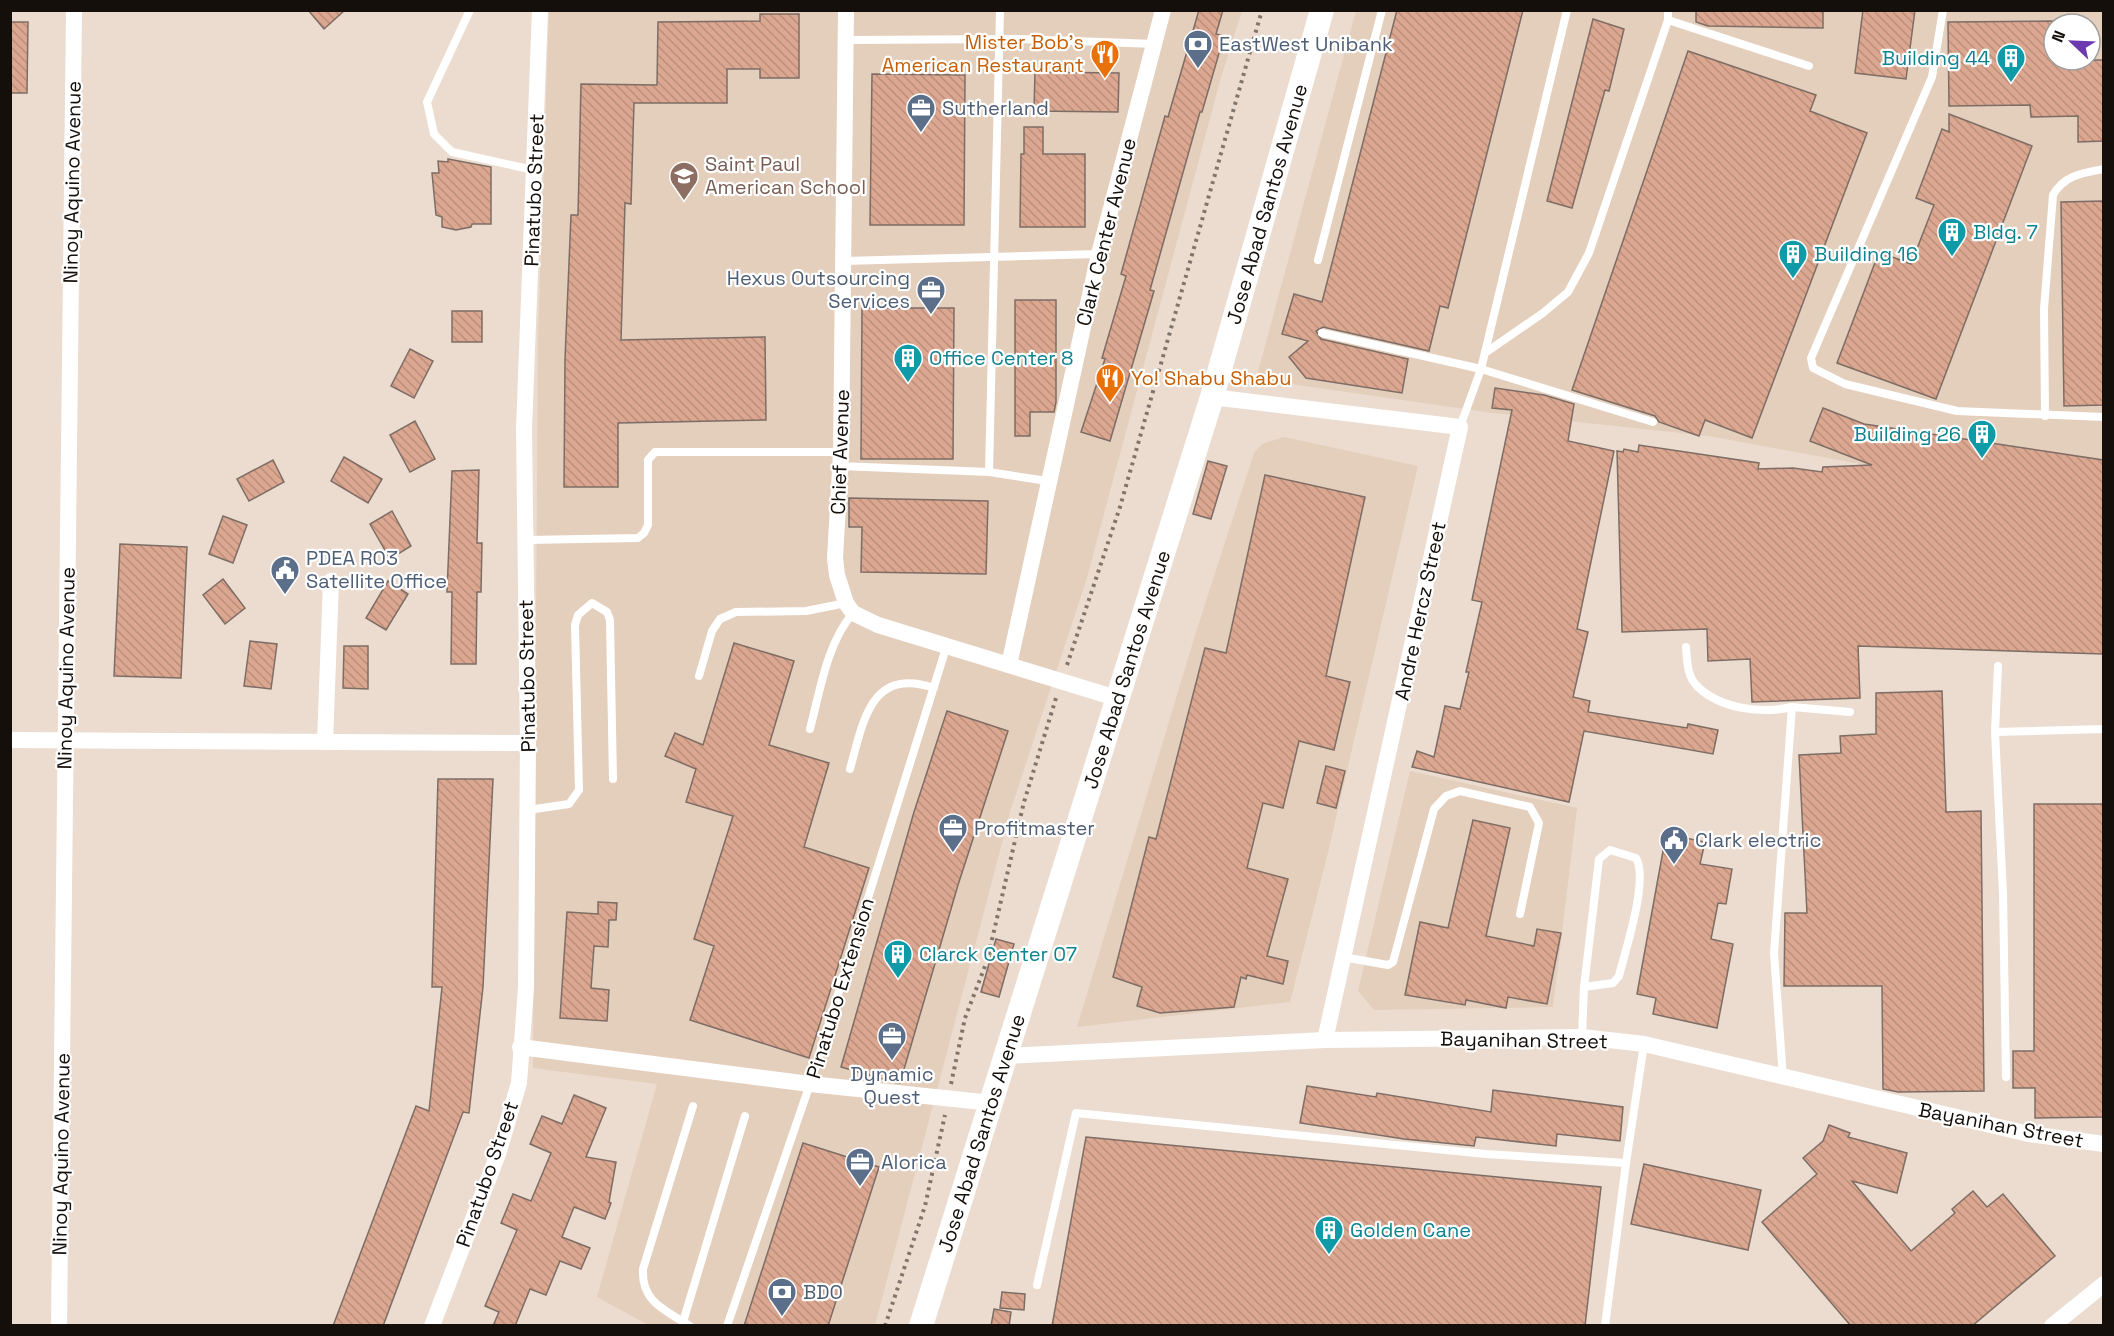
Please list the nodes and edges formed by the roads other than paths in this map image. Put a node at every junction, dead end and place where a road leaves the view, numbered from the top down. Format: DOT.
graph roads {
  1 [pos="74,10"];
  2 [pos="470,10"];
  3 [pos="540,10"];
  4 [pos="846,10"];
  5 [pos="1000,10"];
  6 [pos="1163,10"];
  7 [pos="1322,10"];
  8 [pos="1382,10"];
  9 [pos="1567,10"];
  10 [pos="1668,10"];
  11 [pos="1943,10"];
  12 [pos="1668,20"];
  13 [pos="999,39"];
  14 [pos="846,40"];
  15 [pos="1155,44"];
  16 [pos="1809,66"];
  17 [pos="2103,169"];
  18 [pos="535,170"];
  19 [pos="1099,254"];
  20 [pos="996,258"];
  21 [pos="1318,260"];
  22 [pos="844,261"];
  23 [pos="1322,333"];
  24 [pos="1485,353"];
  25 [pos="1481,369"];
  26 [pos="1212,396"];
  27 [pos="2045,416"];
  28 [pos="2103,417"];
  29 [pos="1653,422"];
  30 [pos="1460,427"];
  31 [pos="841,459"];
  32 [pos="989,472"];
  33 [pos="1047,481"];
  34 [pos="526,540"];
  35 [pos="331,581"];
  36 [pos="849,608"];
  37 [pos="1686,647"];
  38 [pos="946,648"];
  39 [pos="1009,666"];
  40 [pos="1998,666"];
  41 [pos="699,676"];
  42 [pos="934,688"];
  43 [pos="1116,698"];
  44 [pos="1792,707"];
  45 [pos="1850,712"];
  46 [pos="810,729"];
  47 [pos="2103,729"];
  48 [pos="1995,732"];
  49 [pos="10,740"];
  50 [pos="65,740"];
  51 [pos="325,742"];
  52 [pos="528,743"];
  53 [pos="850,769"];
  54 [pos="613,779"];
  55 [pos="528,810"];
  56 [pos="1520,914"];
  57 [pos="1343,957"];
  58 [pos="1584,987"];
  59 [pos="1582,1037"];
  60 [pos="1325,1040"];
  61 [pos="1644,1044"];
  62 [pos="520,1047"];
  63 [pos="1006,1056"];
  64 [pos="2006,1077"];
  65 [pos="1783,1079"];
  66 [pos="810,1084"];
  67 [pos="992,1103"];
  68 [pos="693,1106"];
  69 [pos="745,1116"];
  70 [pos="2103,1144"];
  71 [pos="1626,1163"];
  72 [pos="2103,1284"];
  73 [pos="1037,1285"];
  74 [pos="686,1324"];
  75 [pos="59,1326"];
  76 [pos="432,1326"];
  77 [pos="728,1326"];
  78 [pos="921,1326"];
  79 [pos="1605,1326"];
  80 [pos="2052,1326"];
  1 -- 50 [label="street, Ninoy Aquino Avenue"];
  2 -- 18 [label="lane"];
  3 -- 18 [label="street, Pinatubo Street"];
  4 -- 14 [label="street, Chief Avenue"];
  5 -- 13 [label="lane"];
  6 -- 15 [label="street, Clark Center Avenue"];
  7 -- 26 [label="main road, Jose Abad Santos Avenue"];
  8 -- 21 [label="lane"];
  9 -- 24 [label="lane"];
  10 -- 12 [label="lane"];
  11 -- 27 [label="lane"];
  12 -- 16 [label="lane"];
  12 -- 24 [label="lane"];
  13 -- 14 [label="lane"];
  13 -- 15 [label="lane"];
  13 -- 20 [label="lane"];
  14 -- 22 [label="street, Chief Avenue"];
  15 -- 19 [label="street, Clark Center Avenue"];
  17 -- 27 [label="lane"];
  18 -- 34 [label="street, Pinatubo Street"];
  19 -- 20 [label="lane"];
  19 -- 33 [label="street, Clark Center Avenue"];
  20 -- 22 [label="lane"];
  20 -- 32 [label="lane"];
  22 -- 31 [label="street, Chief Avenue"];
  23 -- 25 [label="lane"];
  24 -- 25 [label="lane"];
  25 -- 29 [label="lane"];
  25 -- 30 [label="lane"];
  26 -- 30 [label="street"];
  26 -- 43 [label="main road, Jose Abad Santos Avenue"];
  27 -- 28 [label="lane"];
  30 -- 57 [label="street, Andre Hercz Street"];
  31 -- 32 [label="lane"];
  31 -- 34 [label="lane"];
  31 -- 36 [label="street, Chief Avenue"];
  32 -- 33 [label="lane"];
  33 -- 39 [label="street, Clark Center Avenue"];
  34 -- 52 [label="street, Pinatubo Street"];
  35 -- 51 [label="street"];
  36 -- 38 [label="street"];
  36 -- 41 [label="lane"];
  36 -- 46 [label="lane"];
  37 -- 44 [label="lane"];
  38 -- 39 [label="street"];
  38 -- 42 [label="lane, Pinatubo Extension"];
  39 -- 43 [label="street"];
  40 -- 48 [label="lane"];
  42 -- 53 [label="lane"];
  42 -- 66 [label="lane, Pinatubo Extension"];
  43 -- 63 [label="main road, Jose Abad Santos Avenue"];
  44 -- 45 [label="lane"];
  44 -- 65 [label="lane"];
  47 -- 48 [label="lane"];
  48 -- 64 [label="lane"];
  49 -- 50 [label="street"];
  50 -- 51 [label="street"];
  50 -- 75 [label="street, Ninoy Aquino Avenue"];
  51 -- 52 [label="street"];
  52 -- 55 [label="street, Pinatubo Street"];
  54 -- 55 [label="lane"];
  55 -- 62 [label="street, Pinatubo Street"];
  56 -- 57 [label="lane"];
  57 -- 60 [label="street, Andre Hercz Street"];
  58 -- 58 [label="lane"];
  58 -- 59 [label="lane"];
  59 -- 60 [label="street, Bayanihan Street"];
  59 -- 61 [label="street, Bayanihan Street"];
  60 -- 63 [label="street, Bayanihan Street"];
  61 -- 65 [label="street, Bayanihan Street"];
  61 -- 71 [label="lane"];
  62 -- 66 [label="street"];
  62 -- 76 [label="street, Pinatubo Street"];
  63 -- 67 [label="main road, Jose Abad Santos Avenue"];
  65 -- 70 [label="street, Bayanihan Street"];
  66 -- 67 [label="street"];
  66 -- 77 [label="lane, Pinatubo Extension"];
  67 -- 78 [label="main road, Jose Abad Santos Avenue"];
  68 -- 74 [label="lane"];
  69 -- 74 [label="lane"];
  71 -- 73 [label="lane"];
  71 -- 79 [label="lane"];
  72 -- 80 [label="street"];
}
